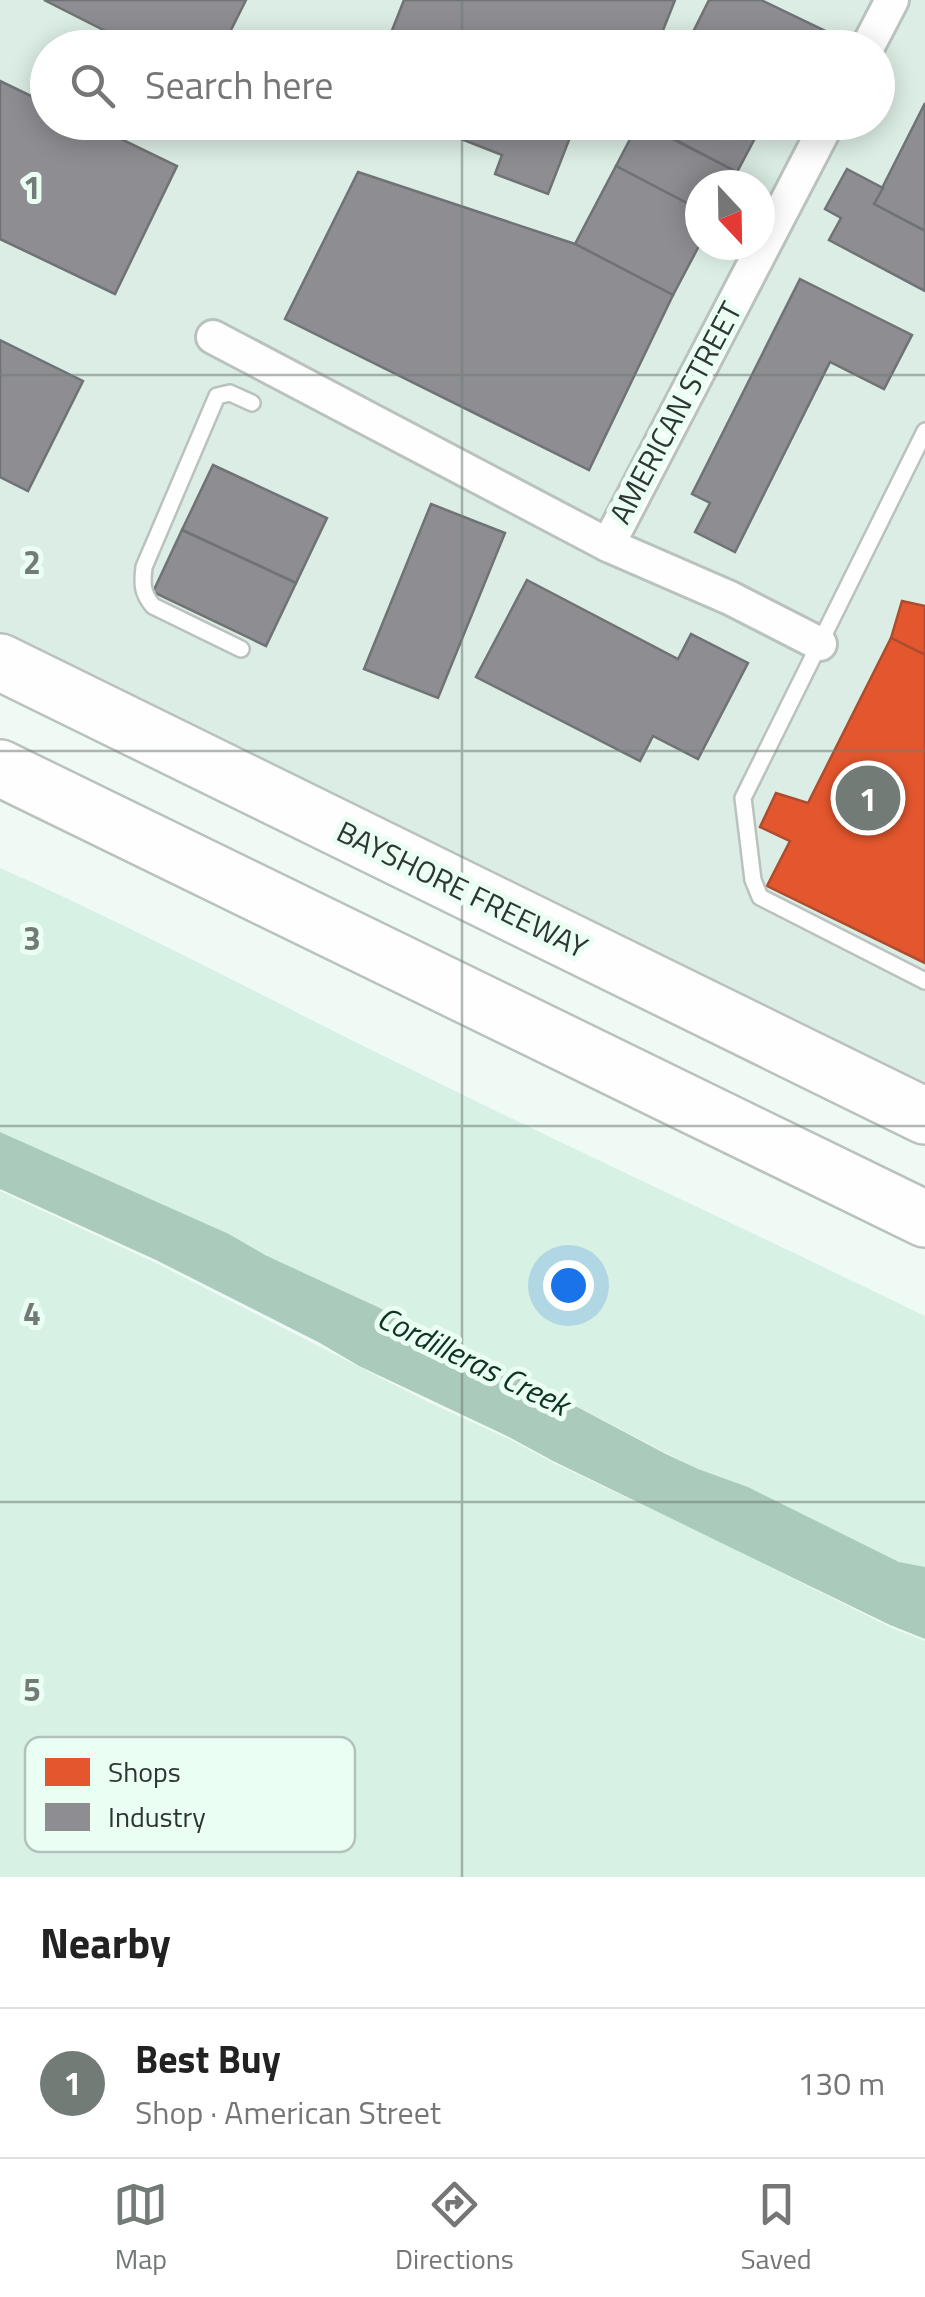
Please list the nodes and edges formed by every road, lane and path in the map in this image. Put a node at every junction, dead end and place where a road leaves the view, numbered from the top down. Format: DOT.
graph roads {
  1 [pos="892,0"];
  2 [pos="876,30"];
  3 [pos="819,140"];
  4 [pos="213,337"];
  5 [pos="252,403"];
  6 [pos="925,431"];
  7 [pos="608,545"];
  8 [pos="820,644"];
  9 [pos="242,649"];
  10 [pos="0,662"];
  11 [pos="0,768"];
  12 [pos="510,914"];
  13 [pos="925,981"];
  14 [pos="925,1087"];
  15 [pos="925,1116"];
  16 [pos="925,1219"];
  1 -- 2 [label="street"];
  3 -- 7 [label="street, AMERICAN STREET"];
  4 -- 7 [label="street, AMERICAN STREET"];
  5 -- 9 [label="lane"];
  6 -- 8 [label="lane"];
  7 -- 8 [label="street, AMERICAN STREET"];
  8 -- 13 [label="lane"];
  10 -- 12 [label="highway, BAYSHORE FREEWAY"];
  11 -- 16 [label="highway"];
  12 -- 14 [label="highway"];
  12 -- 15 [label="highway, BAYSHORE FREEWAY"];
}
